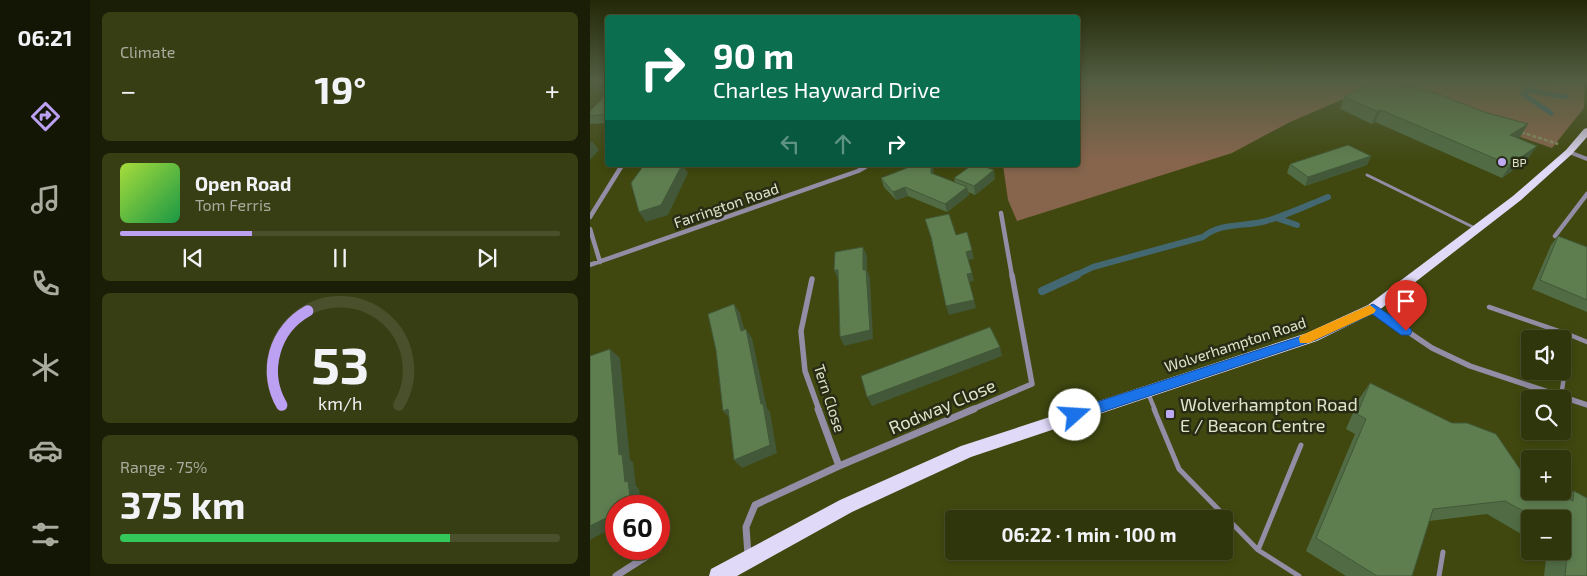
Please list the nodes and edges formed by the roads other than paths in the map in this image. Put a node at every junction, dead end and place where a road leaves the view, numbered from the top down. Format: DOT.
graph roads {
  1 [pos="1587,131"];
  2 [pos="1571,150"];
  3 [pos="1587,159"];
  4 [pos="621,167"];
  5 [pos="865,167"];
  6 [pos="1367,175"];
  7 [pos="1587,194"];
  8 [pos="1001,213"];
  9 [pos="590,217"];
  10 [pos="1477,228"];
  11 [pos="590,229"];
  12 [pos="1555,236"];
  13 [pos="600,262"];
  14 [pos="590,265"];
  15 [pos="812,279"];
  16 [pos="1489,307"];
  17 [pos="1373,308"];
  18 [pos="1556,330"];
  19 [pos="1571,335"];
  20 [pos="1587,342"];
  21 [pos="1540,390"];
  22 [pos="1147,391"];
  23 [pos="1571,400"];
  24 [pos="1587,405"];
  25 [pos="1301,445"];
  26 [pos="839,466"];
  27 [pos="1258,550"];
  28 [pos="1443,552"];
  29 [pos="748,558"];
  30 [pos="641,560"];
  31 [pos="616,576"];
  32 [pos="718,576"];
  33 [pos="1299,576"];
  34 [pos="1439,576"];
  1 -- 2 [label="main road, Wolverhampton Road"];
  2 -- 3 [label="street"];
  2 -- 10 [label="main road, Wolverhampton Road"];
  4 -- 9 [label="street"];
  5 -- 13 [label="street, Farrington Road"];
  6 -- 10 [label="lane"];
  7 -- 12 [label="street"];
  8 -- 26 [label="street, Rodway Close"];
  10 -- 17 [label="main road, Wolverhampton Road"];
  11 -- 13 [label="street"];
  13 -- 14 [label="street, Farrington Road"];
  15 -- 26 [label="street, Tern Close"];
  16 -- 18 [label="lane"];
  17 -- 21 [label="street"];
  17 -- 22 [label="main road, Wolverhampton Road"];
  19 -- 20 [label="lane"];
  22 -- 27 [label="lane"];
  22 -- 29 [label="main road, Wolverhampton Road"];
  23 -- 24 [label="street"];
  25 -- 27 [label="lane"];
  26 -- 29 [label="street, Rodway Close"];
  27 -- 33 [label="lane"];
  28 -- 34 [label="lane"];
  29 -- 32 [label="main road, Wolverhampton Road"];
  30 -- 31 [label="street"];
}
